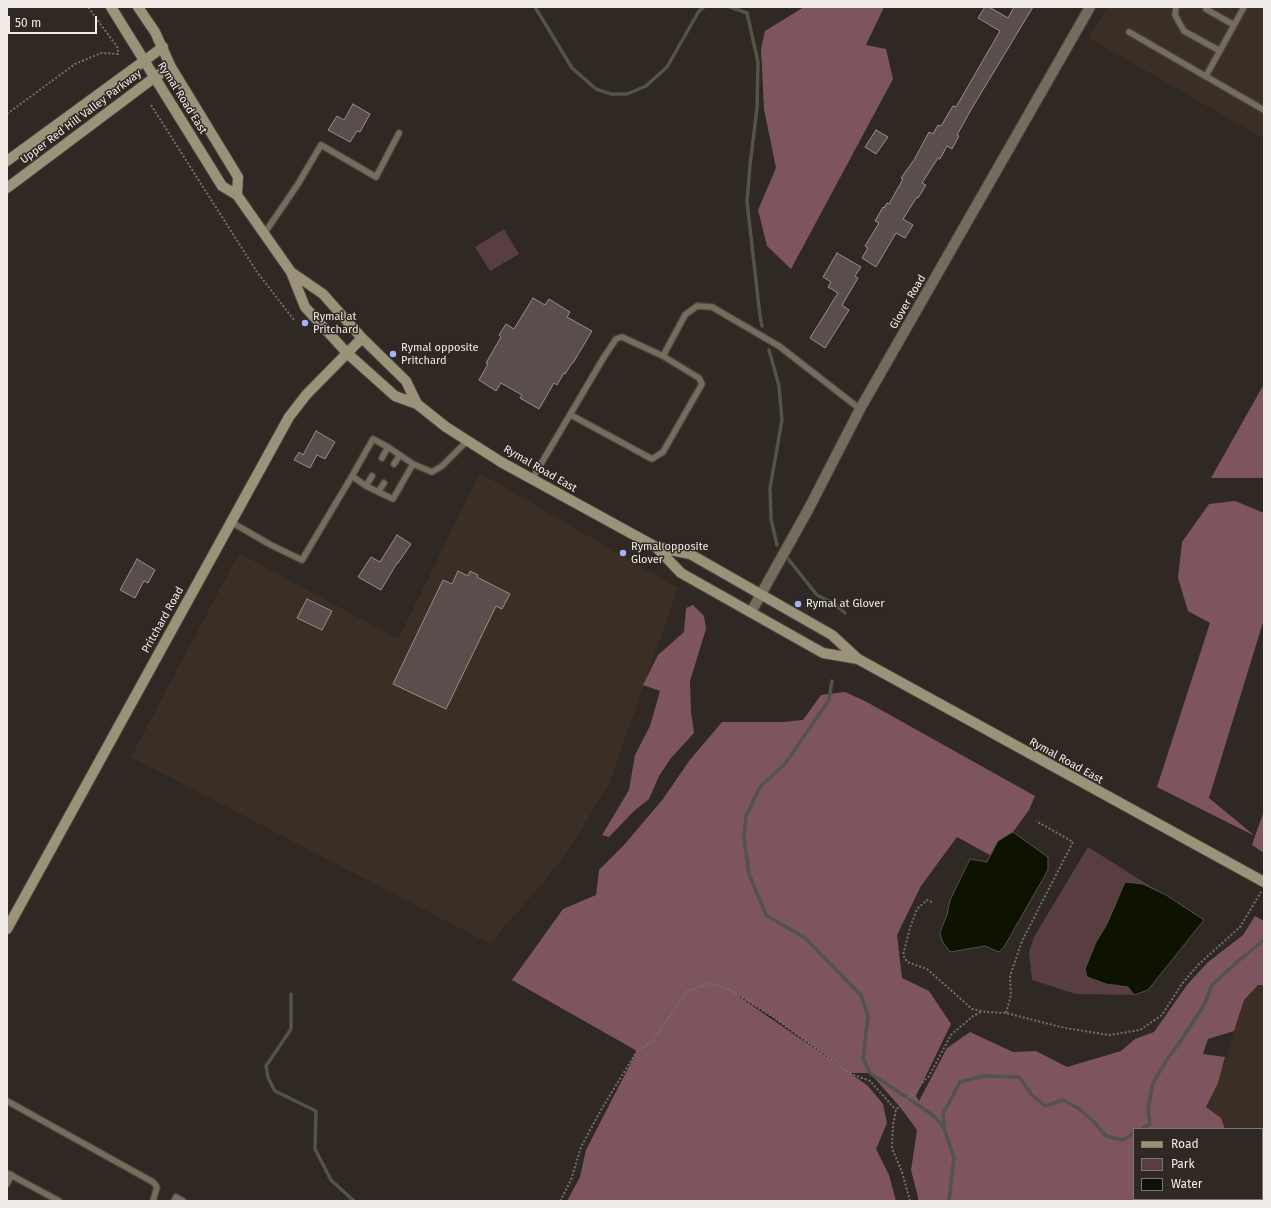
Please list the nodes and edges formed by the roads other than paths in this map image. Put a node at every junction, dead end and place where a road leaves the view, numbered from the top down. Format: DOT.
graph roads {
  1 [pos="111,7"];
  2 [pos="138,7"];
  3 [pos="1090,7"];
  4 [pos="1176,7"];
  5 [pos="1207,7"];
  6 [pos="1244,7"];
  7 [pos="1234,25"];
  8 [pos="1129,32"];
  9 [pos="162,47"];
  10 [pos="1220,51"];
  11 [pos="144,60"];
  12 [pos="171,67"];
  13 [pos="1206,76"];
  14 [pos="155,77"];
  15 [pos="1264,110"];
  16 [pos="399,133"];
  17 [pos="7,161"];
  18 [pos="7,188"];
  19 [pos="237,195"];
  20 [pos="264,234"];
  21 [pos="291,272"];
  22 [pos="362,338"];
  23 [pos="347,353"];
  24 [pos="663,356"];
  25 [pos="417,404"];
  26 [pos="860,409"];
  27 [pos="570,415"];
  28 [pos="468,441"];
  29 [pos="388,447"];
  30 [pos="400,455"];
  31 [pos="382,458"];
  32 [pos="394,464"];
  33 [pos="413,464"];
  34 [pos="352,476"];
  35 [pos="372,476"];
  36 [pos="532,479"];
  37 [pos="384,483"];
  38 [pos="366,486"];
  39 [pos="378,492"];
  40 [pos="231,522"];
  41 [pos="656,548"];
  42 [pos="761,594"];
  43 [pos="751,612"];
  44 [pos="858,659"];
  45 [pos="1264,882"];
  46 [pos="7,929"];
  47 [pos="7,1101"];
  48 [pos="9,1174"];
  49 [pos="7,1184"];
  50 [pos="59,1201"];
  51 [pos="153,1201"];
  52 [pos="174,1201"];
  53 [pos="183,1201"];
  1 -- 11 [label="main road, Rymal Road East"];
  2 -- 9 [label="main road, Rymal Road East"];
  3 -- 26 [label="street, Glover Road"];
  4 -- 10 [label="lane"];
  5 -- 7 [label="lane"];
  6 -- 7 [label="lane"];
  7 -- 10 [label="lane"];
  8 -- 13 [label="lane"];
  9 -- 11 [label="main road, Upper Red Hill Valley Parkway"];
  9 -- 12 [label="main road, Rymal Road East"];
  10 -- 13 [label="lane"];
  11 -- 14 [label="main road, Rymal Road East"];
  11 -- 17 [label="main road, Upper Red Hill Valley Parkway"];
  12 -- 14 [label="main road, Upper Red Hill Valley Parkway"];
  12 -- 19 [label="main road, Rymal Road East"];
  13 -- 15 [label="lane"];
  14 -- 18 [label="main road, Upper Red Hill Valley Parkway"];
  14 -- 19 [label="main road, Rymal Road East"];
  16 -- 20 [label="lane"];
  19 -- 20 [label="main road, Rymal Road East"];
  20 -- 21 [label="main road, Rymal Road East"];
  21 -- 22 [label="main road, Rymal Road East"];
  21 -- 23 [label="main road, Rymal Road East"];
  22 -- 23 [label="main road, Pritchard Road"];
  22 -- 25 [label="main road, Rymal Road East"];
  23 -- 25 [label="main road, Rymal Road East"];
  23 -- 40 [label="main road, Pritchard Road"];
  24 -- 26 [label="lane"];
  24 -- 27 [label="lane"];
  24 -- 27 [label="lane"];
  25 -- 28 [label="main road, Rymal Road East"];
  26 -- 42 [label="street, Glover Road"];
  27 -- 36 [label="lane"];
  28 -- 33 [label="lane"];
  28 -- 36 [label="main road, Rymal Road East"];
  29 -- 30 [label="lane"];
  29 -- 31 [label="lane"];
  29 -- 34 [label="lane"];
  30 -- 32 [label="lane"];
  30 -- 33 [label="lane"];
  33 -- 39 [label="lane"];
  34 -- 38 [label="lane"];
  34 -- 40 [label="lane"];
  35 -- 38 [label="lane"];
  36 -- 41 [label="main road, Rymal Road East"];
  37 -- 39 [label="lane"];
  38 -- 39 [label="lane"];
  40 -- 46 [label="main road, Pritchard Road"];
  41 -- 42 [label="main road, Rymal Road East"];
  41 -- 43 [label="main road, Rymal Road East"];
  42 -- 43 [label="street, Glover Road"];
  42 -- 44 [label="main road, Rymal Road East"];
  43 -- 44 [label="main road, Rymal Road East"];
  44 -- 45 [label="main road, Rymal Road East"];
  47 -- 51 [label="lane"];
  48 -- 49 [label="lane"];
  48 -- 50 [label="lane"];
  52 -- 53 [label="lane"];
}
